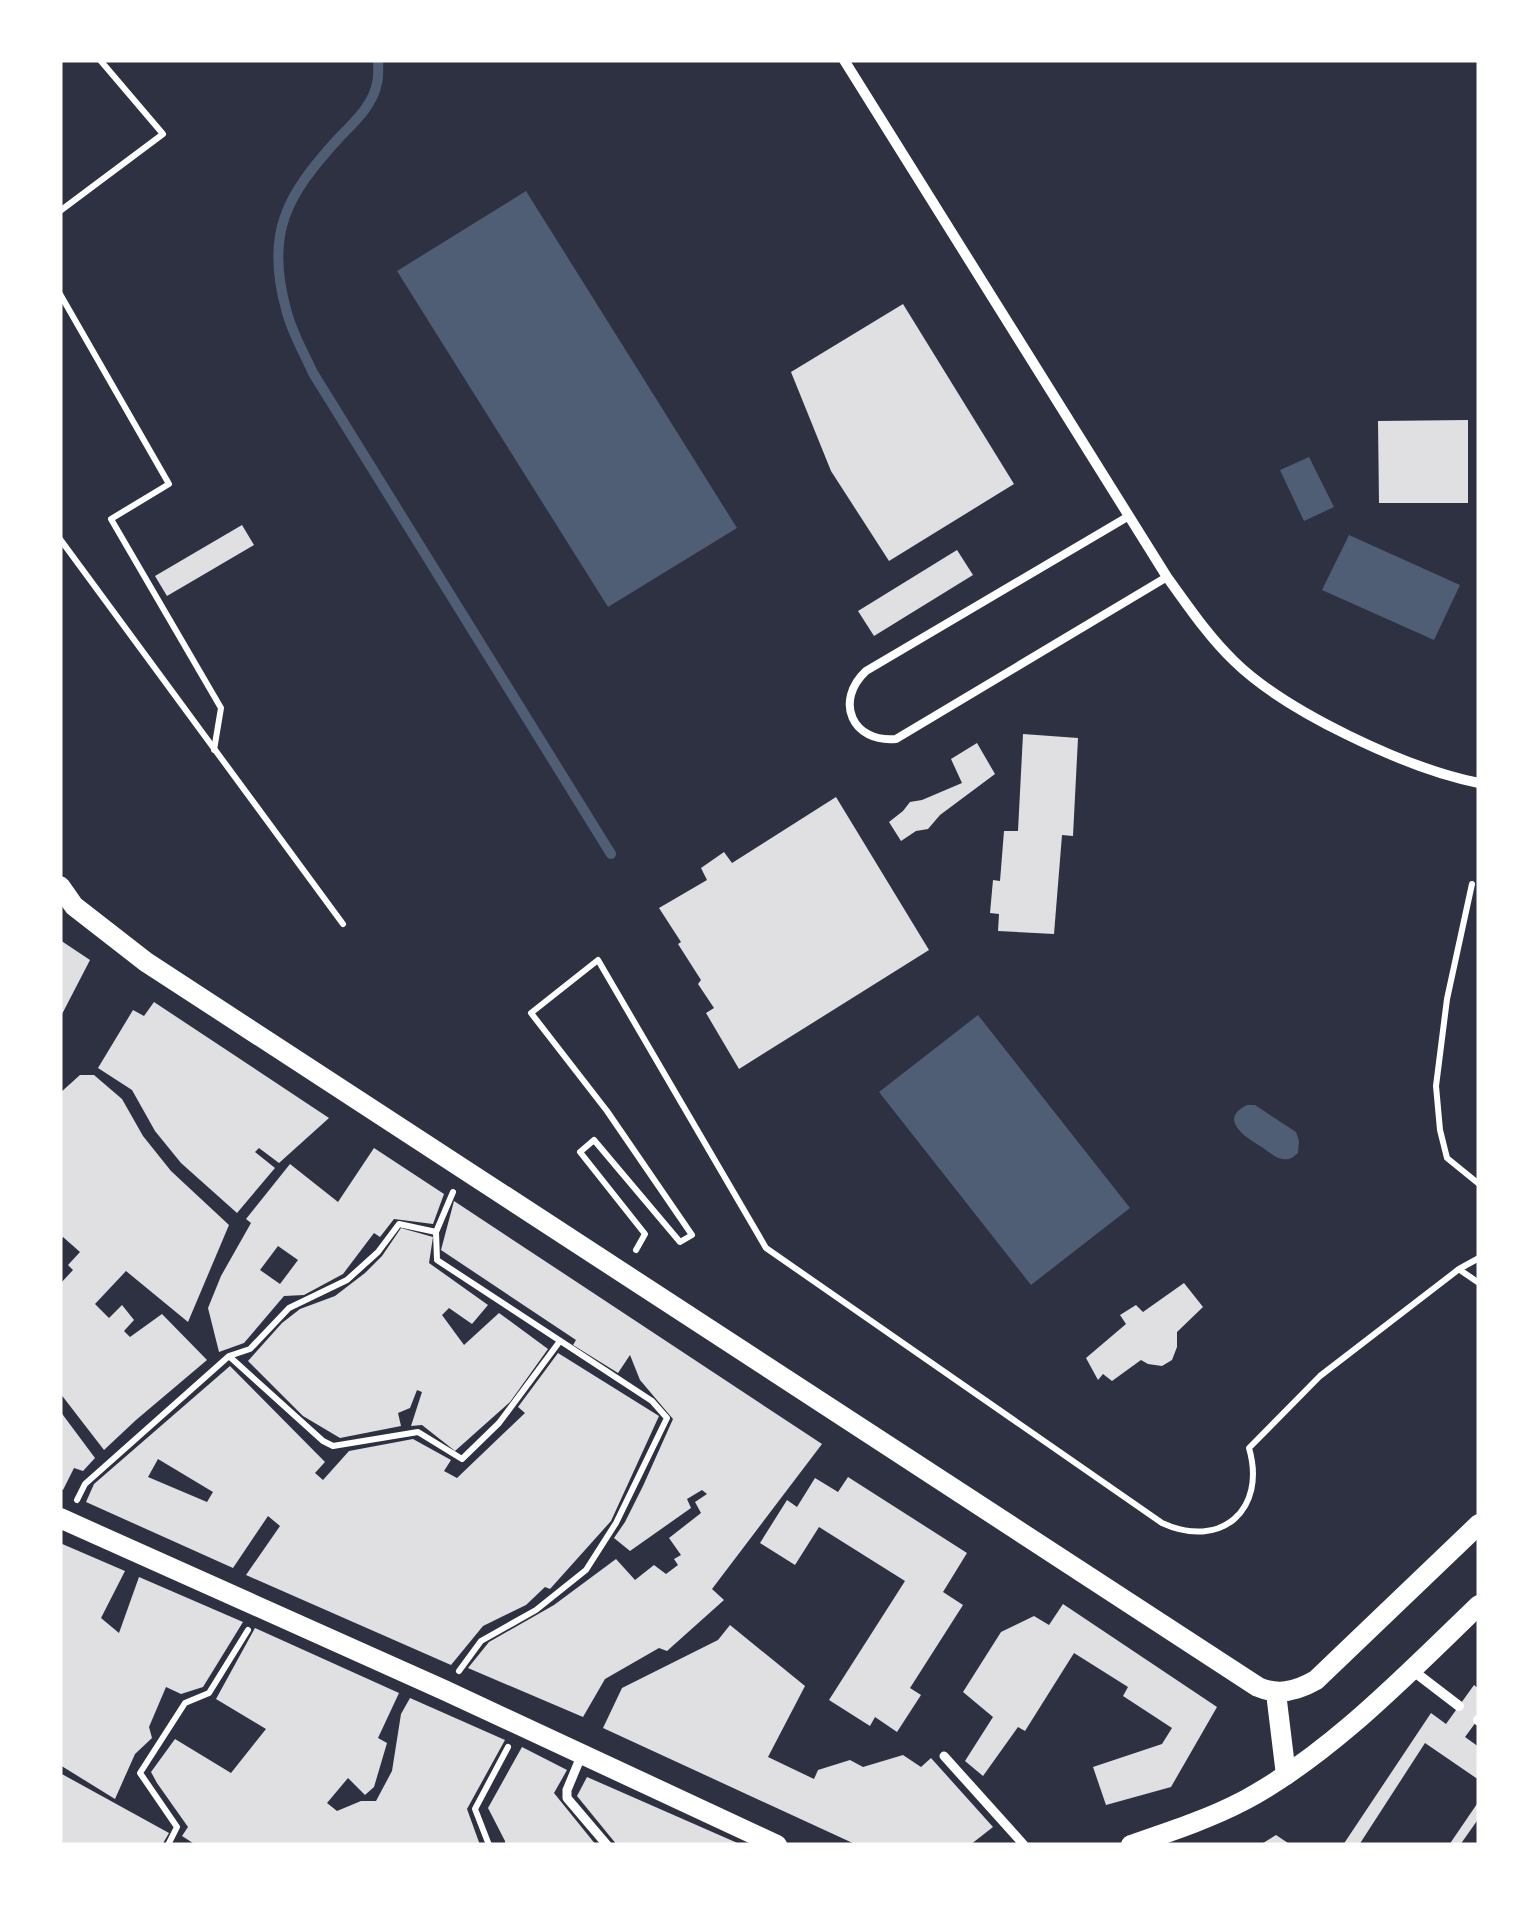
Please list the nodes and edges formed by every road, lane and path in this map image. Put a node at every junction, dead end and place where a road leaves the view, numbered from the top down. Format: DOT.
graph roads {
  1 [pos="100,60"];
  2 [pos="844,60"];
  3 [pos="60,210"];
  4 [pos="60,294"];
  5 [pos="1129,516"];
  6 [pos="60,539"];
  7 [pos="1167,577"];
  8 [pos="214,750"];
  9 [pos="1479,783"];
  10 [pos="1472,884"];
  11 [pos="60,886"];
  12 [pos="343,924"];
  13 [pos="463,1168"];
  14 [pos="1479,1184"];
  15 [pos="436,1232"];
  16 [pos="1477,1259"];
  17 [pos="1459,1269"];
  18 [pos="623,1273"];
  19 [pos="1479,1282"];
  20 [pos="560,1341"];
  21 [pos="229,1356"];
  22 [pos="63,1519"];
  23 [pos="1479,1524"];
  24 [pos="1479,1605"];
  25 [pos="262,1608"];
  26 [pos="1412,1670"];
  27 [pos="444,1690"];
  28 [pos="1276,1693"];
  29 [pos="1459,1706"];
  30 [pos="519,1725"];
  31 [pos="582,1754"];
  32 [pos="944,1756"];
  33 [pos="1286,1776"];
  34 [pos="168,1845"];
  35 [pos="489,1845"];
  36 [pos="607,1845"];
  37 [pos="777,1845"];
  38 [pos="1024,1845"];
  39 [pos="1131,1845"];
  1 -- 3 [label="path"];
  2 -- 5 [label="street"];
  4 -- 8 [label="path"];
  5 -- 7 [label="street"];
  5 -- 7 [label="lane"];
  6 -- 8 [label="path"];
  7 -- 9 [label="street"];
  8 -- 12 [label="path"];
  10 -- 14 [label="path"];
  11 -- 13 [label="main road"];
  13 -- 15 [label="path"];
  13 -- 18 [label="main road"];
  15 -- 20 [label="path"];
  15 -- 21 [label="path"];
  16 -- 17 [label="path"];
  17 -- 18 [label="path"];
  17 -- 19 [label="path"];
  18 -- 28 [label="main road"];
  20 -- 21 [label="path"];
  20 -- 27 [label="path"];
  21 -- 22 [label="path"];
  22 -- 25 [label="main road"];
  23 -- 28 [label="main road"];
  24 -- 26 [label="main road"];
  25 -- 27 [label="main road"];
  25 -- 34 [label="path"];
  26 -- 29 [label="street"];
  26 -- 33 [label="main road"];
  27 -- 30 [label="main road"];
  28 -- 33 [label="main road"];
  30 -- 31 [label="main road"];
  30 -- 35 [label="path"];
  31 -- 36 [label="street"];
  31 -- 37 [label="main road"];
  32 -- 38 [label="street"];
  33 -- 39 [label="main road"];
}
